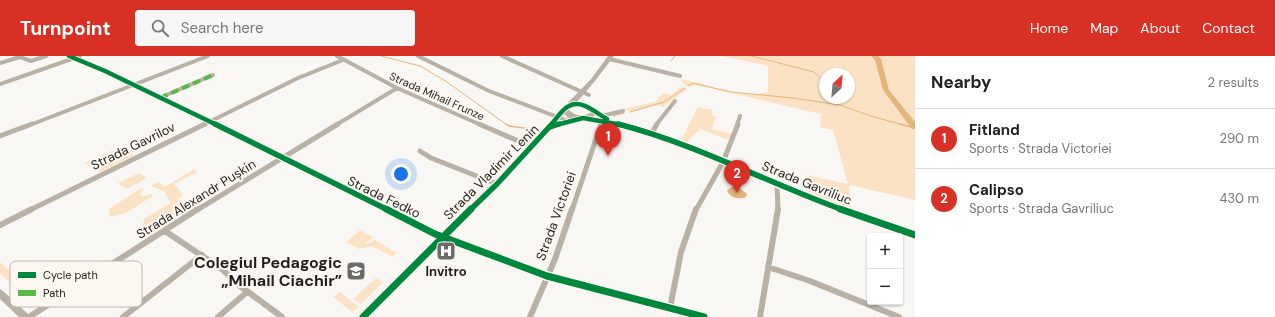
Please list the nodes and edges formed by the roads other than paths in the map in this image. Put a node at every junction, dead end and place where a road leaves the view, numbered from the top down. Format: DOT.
graph roads {
  1 [pos="46,56"];
  2 [pos="69,56"];
  3 [pos="80,56"];
  4 [pos="208,56"];
  5 [pos="337,56"];
  6 [pos="418,56"];
  7 [pos="502,56"];
  8 [pos="74,58"];
  9 [pos="610,58"];
  10 [pos="343,60"];
  11 [pos="0,63"];
  12 [pos="214,75"];
  13 [pos="680,76"];
  14 [pos="0,84"];
  15 [pos="134,86"];
  16 [pos="397,88"];
  17 [pos="585,94"];
  18 [pos="159,98"];
  19 [pos="675,101"];
  20 [pos="568,107"];
  21 [pos="591,109"];
  22 [pos="623,111"];
  23 [pos="740,116"];
  24 [pos="558,118"];
  25 [pos="583,118"];
  26 [pos="601,119"];
  27 [pos="209,121"];
  28 [pos="568,121"];
  29 [pos="550,128"];
  30 [pos="652,133"];
  31 [pos="0,136"];
  32 [pos="532,148"];
  33 [pos="420,151"];
  34 [pos="281,158"];
  35 [pos="723,161"];
  36 [pos="497,184"];
  37 [pos="777,185"];
  38 [pos="0,225"];
  39 [pos="165,232"];
  40 [pos="915,235"];
  41 [pos="442,237"];
  42 [pos="202,255"];
  43 [pos="119,261"];
  44 [pos="768,267"];
  45 [pos="547,276"];
  46 [pos="247,292"];
  47 [pos="0,293"];
  48 [pos="142,302"];
  49 [pos="10,303"];
  50 [pos="15,307"];
  51 [pos="45,307"];
  52 [pos="136,307"];
  53 [pos="670,308"];
  54 [pos="25,317"];
  55 [pos="29,317"];
  56 [pos="123,317"];
  57 [pos="218,317"];
  58 [pos="282,317"];
  59 [pos="363,317"];
  60 [pos="530,317"];
  61 [pos="704,317"];
  62 [pos="760,317"];
  63 [pos="899,317"];
  1 -- 11 [label="street"];
  2 -- 8 [label="street, Strada Fedko"];
  3 -- 8 [label="street"];
  4 -- 15 [label="street"];
  5 -- 10 [label="street, Strada Mihail Frunze"];
  6 -- 24 [label="street"];
  7 -- 17 [label="street"];
  8 -- 14 [label="street"];
  8 -- 15 [label="street, Strada Fedko"];
  9 -- 13 [label="street"];
  9 -- 17 [label="main road"];
  10 -- 16 [label="street, Strada Mihail Frunze"];
  10 -- 27 [label="street, Strada Gavrilov"];
  12 -- 18 [label="street"];
  15 -- 18 [label="street, Strada Fedko"];
  15 -- 31 [label="street"];
  16 -- 32 [label="street, Strada Mihail Frunze"];
  16 -- 34 [label="street, Strada Alexandr Pușkin"];
  17 -- 20 [label="main road, Strada Vladimir Lenin"];
  17 -- 21 [label="main road"];
  18 -- 27 [label="street, Strada Fedko"];
  19 -- 30 [label="street"];
  20 -- 21 [label="main road"];
  20 -- 24 [label="main road, Strada Vladimir Lenin"];
  20 -- 25 [label="main road"];
  21 -- 25 [label="main road"];
  21 -- 26 [label="street, Strada Gavriliuc"];
  22 -- 26 [label="street"];
  23 -- 35 [label="street"];
  24 -- 28 [label="street"];
  24 -- 29 [label="main road, Strada Vladimir Lenin"];
  25 -- 26 [label="street, Strada Gavriliuc"];
  25 -- 28 [label="main road"];
  26 -- 30 [label="street, Strada Gavriliuc"];
  26 -- 45 [label="street, Strada Victoriei"];
  27 -- 34 [label="street, Strada Fedko"];
  27 -- 38 [label="street, Strada Gavrilov"];
  28 -- 29 [label="main road"];
  29 -- 32 [label="main road, Strada Vladimir Lenin"];
  30 -- 35 [label="street, Strada Gavriliuc"];
  32 -- 36 [label="main road, Strada Vladimir Lenin"];
  33 -- 36 [label="street"];
  34 -- 39 [label="street, Strada Alexandr Pușkin"];
  34 -- 41 [label="street, Strada Fedko"];
  35 -- 37 [label="street, Strada Gavriliuc"];
  35 -- 53 [label="street"];
  36 -- 41 [label="main road, Strada Vladimir Lenin"];
  37 -- 40 [label="street, Strada Gavriliuc"];
  37 -- 44 [label="street"];
  39 -- 42 [label="street"];
  39 -- 43 [label="street, Strada Alexandr Pușkin"];
  41 -- 45 [label="street, Strada Fedko"];
  41 -- 59 [label="main road, Strada Vladimir Lenin"];
  42 -- 46 [label="street"];
  42 -- 48 [label="street"];
  44 -- 62 [label="street"];
  44 -- 63 [label="street"];
  45 -- 53 [label="street, Strada Fedko"];
  45 -- 60 [label="street, Strada Victoriei"];
  46 -- 57 [label="street"];
  46 -- 58 [label="street"];
  47 -- 49 [label="street"];
  50 -- 54 [label="street"];
  51 -- 55 [label="street, Strada Alexandr Pușkin"];
  52 -- 56 [label="street"];
  53 -- 61 [label="street, Strada Fedko"];
}
